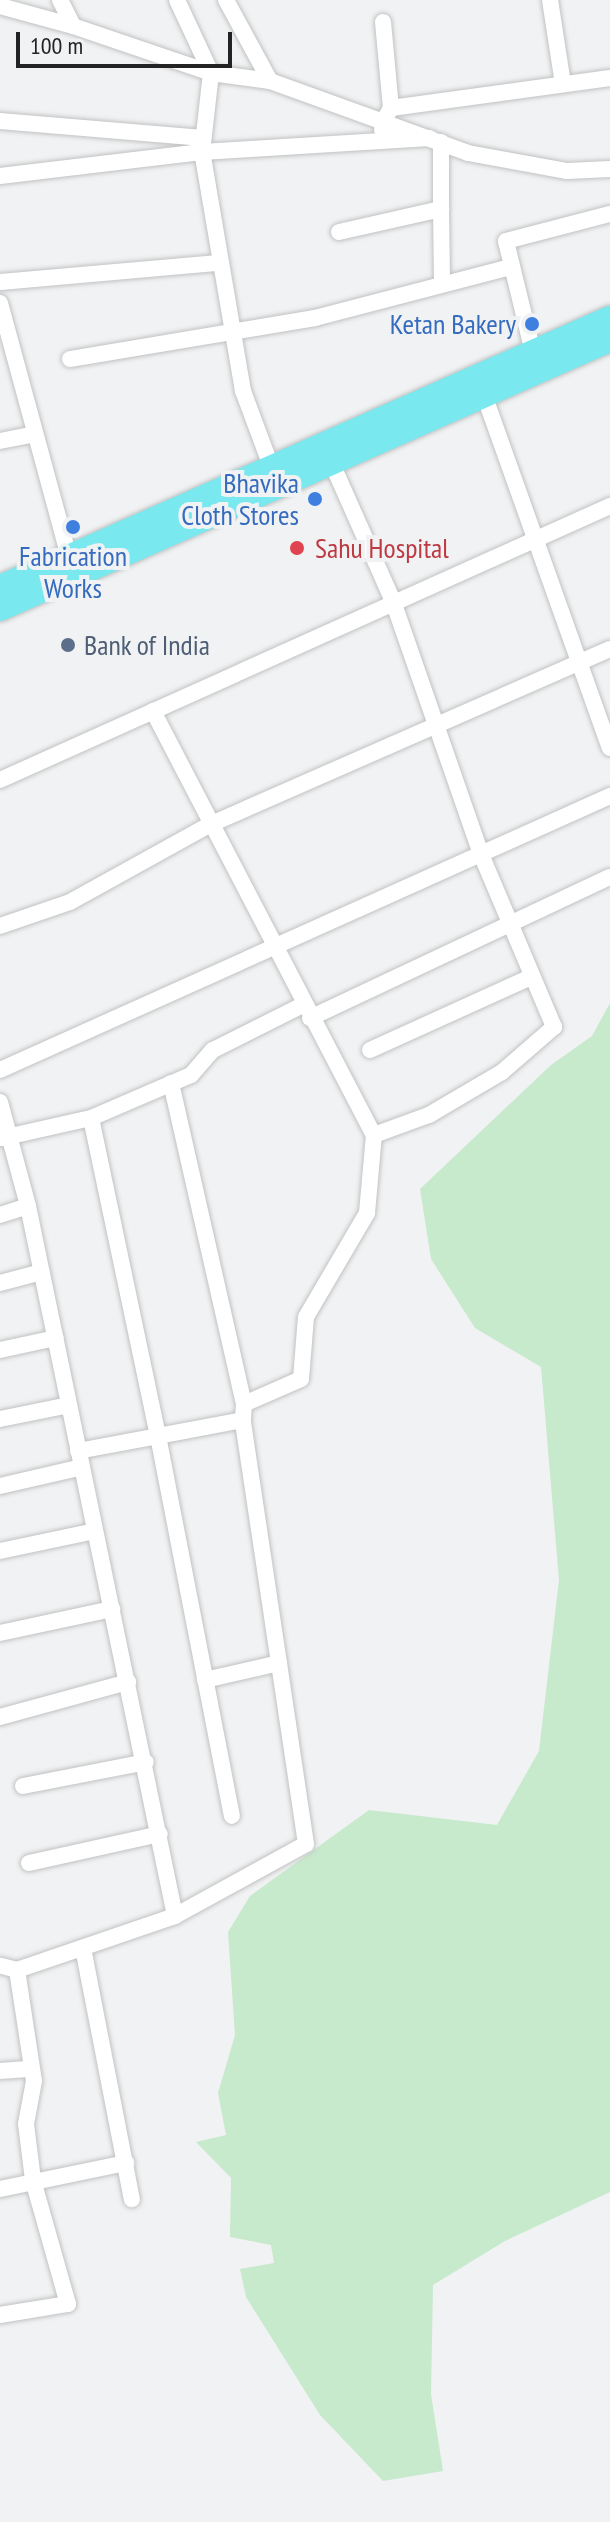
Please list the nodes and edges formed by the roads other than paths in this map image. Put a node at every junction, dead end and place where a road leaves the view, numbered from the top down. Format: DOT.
graph roads {
  1 [pos="60,0"];
  2 [pos="177,0"];
  3 [pos="550,0"];
  4 [pos="223,4"];
  5 [pos="0,6"];
  6 [pos="383,22"];
  7 [pos="73,26"];
  8 [pos="211,73"];
  9 [pos="610,78"];
  10 [pos="270,81"];
  11 [pos="563,84"];
  12 [pos="387,115"];
  13 [pos="0,121"];
  14 [pos="142,135"];
  15 [pos="435,140"];
  16 [pos="379,141"];
  17 [pos="202,145"];
  18 [pos="165,158"];
  19 [pos="610,169"];
  20 [pos="0,176"];
  21 [pos="441,209"];
  22 [pos="610,214"];
  23 [pos="339,232"];
  24 [pos="219,263"];
  25 [pos="507,268"];
  26 [pos="442,281"];
  27 [pos="0,282"];
  28 [pos="0,303"];
  29 [pos="610,318"];
  30 [pos="233,334"];
  31 [pos="610,340"];
  32 [pos="532,348"];
  33 [pos="70,359"];
  34 [pos="483,392"];
  35 [pos="32,435"];
  36 [pos="0,441"];
  37 [pos="330,459"];
  38 [pos="273,472"];
  39 [pos="610,506"];
  40 [pos="539,539"];
  41 [pos="69,557"];
  42 [pos="0,587"];
  43 [pos="392,599"];
  44 [pos="0,609"];
  45 [pos="610,649"];
  46 [pos="581,662"];
  47 [pos="153,711"];
  48 [pos="437,729"];
  49 [pos="610,748"];
  50 [pos="0,780"];
  51 [pos="610,796"];
  52 [pos="209,825"];
  53 [pos="481,854"];
  54 [pos="610,877"];
  55 [pos="508,924"];
  56 [pos="0,926"];
  57 [pos="272,947"];
  58 [pos="531,977"];
  59 [pos="306,1012"];
  60 [pos="370,1050"];
  61 [pos="0,1070"];
  62 [pos="171,1083"];
  63 [pos="0,1102"];
  64 [pos="91,1118"];
  65 [pos="374,1135"];
  66 [pos="5,1137"];
  67 [pos="28,1206"];
  68 [pos="0,1215"];
  69 [pos="42,1272"];
  70 [pos="0,1283"];
  71 [pos="56,1338"];
  72 [pos="0,1350"];
  73 [pos="69,1405"];
  74 [pos="243,1412"];
  75 [pos="0,1419"];
  76 [pos="158,1436"];
  77 [pos="80,1459"];
  78 [pos="0,1486"];
  79 [pos="95,1531"];
  80 [pos="0,1551"];
  81 [pos="112,1609"];
  82 [pos="0,1633"];
  83 [pos="279,1663"];
  84 [pos="205,1680"];
  85 [pos="128,1682"];
  86 [pos="0,1717"];
  87 [pos="146,1762"];
  88 [pos="23,1786"];
  89 [pos="232,1816"];
  90 [pos="160,1834"];
  91 [pos="29,1863"];
  92 [pos="175,1916"];
  93 [pos="83,1948"];
  94 [pos="5,1966"];
  95 [pos="31,2069"];
  96 [pos="0,2071"];
  97 [pos="126,2163"];
  98 [pos="33,2180"];
  99 [pos="0,2189"];
  100 [pos="132,2199"];
  101 [pos="0,2315"];
  1 -- 7 [label="street"];
  2 -- 8 [label="street"];
  3 -- 11 [label="street"];
  4 -- 10 [label="street"];
  5 -- 7 [label="street"];
  6 -- 12 [label="street"];
  7 -- 8 [label="street"];
  8 -- 10 [label="street"];
  8 -- 17 [label="street"];
  9 -- 11 [label="street"];
  10 -- 12 [label="street"];
  11 -- 12 [label="street"];
  12 -- 15 [label="street"];
  12 -- 16 [label="street"];
  13 -- 14 [label="street"];
  14 -- 17 [label="street"];
  14 -- 18 [label="street"];
  15 -- 16 [label="street"];
  15 -- 19 [label="street"];
  15 -- 21 [label="street"];
  16 -- 17 [label="street"];
  17 -- 18 [label="street"];
  17 -- 24 [label="street"];
  18 -- 20 [label="street"];
  21 -- 23 [label="street"];
  21 -- 26 [label="street"];
  22 -- 25 [label="street"];
  24 -- 27 [label="street"];
  24 -- 30 [label="street"];
  25 -- 26 [label="street"];
  25 -- 32 [label="street"];
  26 -- 30 [label="street"];
  28 -- 35 [label="street"];
  29 -- 32 [label="main road"];
  30 -- 33 [label="street"];
  30 -- 38 [label="street"];
  31 -- 34 [label="main road"];
  32 -- 38 [label="main road"];
  34 -- 37 [label="main road"];
  34 -- 40 [label="street"];
  35 -- 36 [label="street"];
  35 -- 41 [label="street"];
  37 -- 38 [label="main road"];
  37 -- 43 [label="street"];
  38 -- 41 [label="main road"];
  38 -- 44 [label="main road"];
  39 -- 40 [label="street"];
  40 -- 43 [label="street"];
  40 -- 46 [label="street"];
  41 -- 42 [label="main road"];
  43 -- 47 [label="street"];
  43 -- 48 [label="street"];
  45 -- 46 [label="street"];
  46 -- 48 [label="street"];
  46 -- 49 [label="street"];
  47 -- 50 [label="street"];
  47 -- 52 [label="street"];
  48 -- 52 [label="street"];
  48 -- 53 [label="street"];
  51 -- 53 [label="street"];
  52 -- 56 [label="street"];
  52 -- 57 [label="street"];
  53 -- 55 [label="street"];
  53 -- 57 [label="street"];
  54 -- 55 [label="street"];
  55 -- 58 [label="street"];
  55 -- 59 [label="street"];
  57 -- 59 [label="street"];
  57 -- 61 [label="street"];
  58 -- 60 [label="street"];
  58 -- 65 [label="street"];
  59 -- 62 [label="street"];
  59 -- 65 [label="street"];
  62 -- 64 [label="street"];
  62 -- 74 [label="street"];
  63 -- 66 [label="street"];
  64 -- 66 [label="street"];
  64 -- 76 [label="street"];
  65 -- 74 [label="street"];
  66 -- 67 [label="street"];
  67 -- 68 [label="street"];
  67 -- 69 [label="street"];
  69 -- 70 [label="street"];
  69 -- 71 [label="street"];
  71 -- 72 [label="street"];
  71 -- 73 [label="street"];
  73 -- 75 [label="street"];
  73 -- 77 [label="street"];
  74 -- 76 [label="street"];
  74 -- 83 [label="street"];
  76 -- 77 [label="street"];
  76 -- 84 [label="street"];
  77 -- 78 [label="street"];
  77 -- 79 [label="street"];
  79 -- 80 [label="street"];
  79 -- 81 [label="street"];
  81 -- 82 [label="street"];
  81 -- 85 [label="street"];
  83 -- 84 [label="street"];
  83 -- 92 [label="street"];
  84 -- 89 [label="street"];
  85 -- 86 [label="street"];
  85 -- 87 [label="street"];
  87 -- 88 [label="street"];
  87 -- 90 [label="street"];
  90 -- 91 [label="street"];
  90 -- 92 [label="street"];
  92 -- 93 [label="street"];
  93 -- 94 [label="street"];
  93 -- 97 [label="street"];
  94 -- 95 [label="street"];
  95 -- 96 [label="street"];
  95 -- 98 [label="street"];
  97 -- 98 [label="street"];
  97 -- 100 [label="street"];
  98 -- 99 [label="street"];
  98 -- 101 [label="street"];
}
